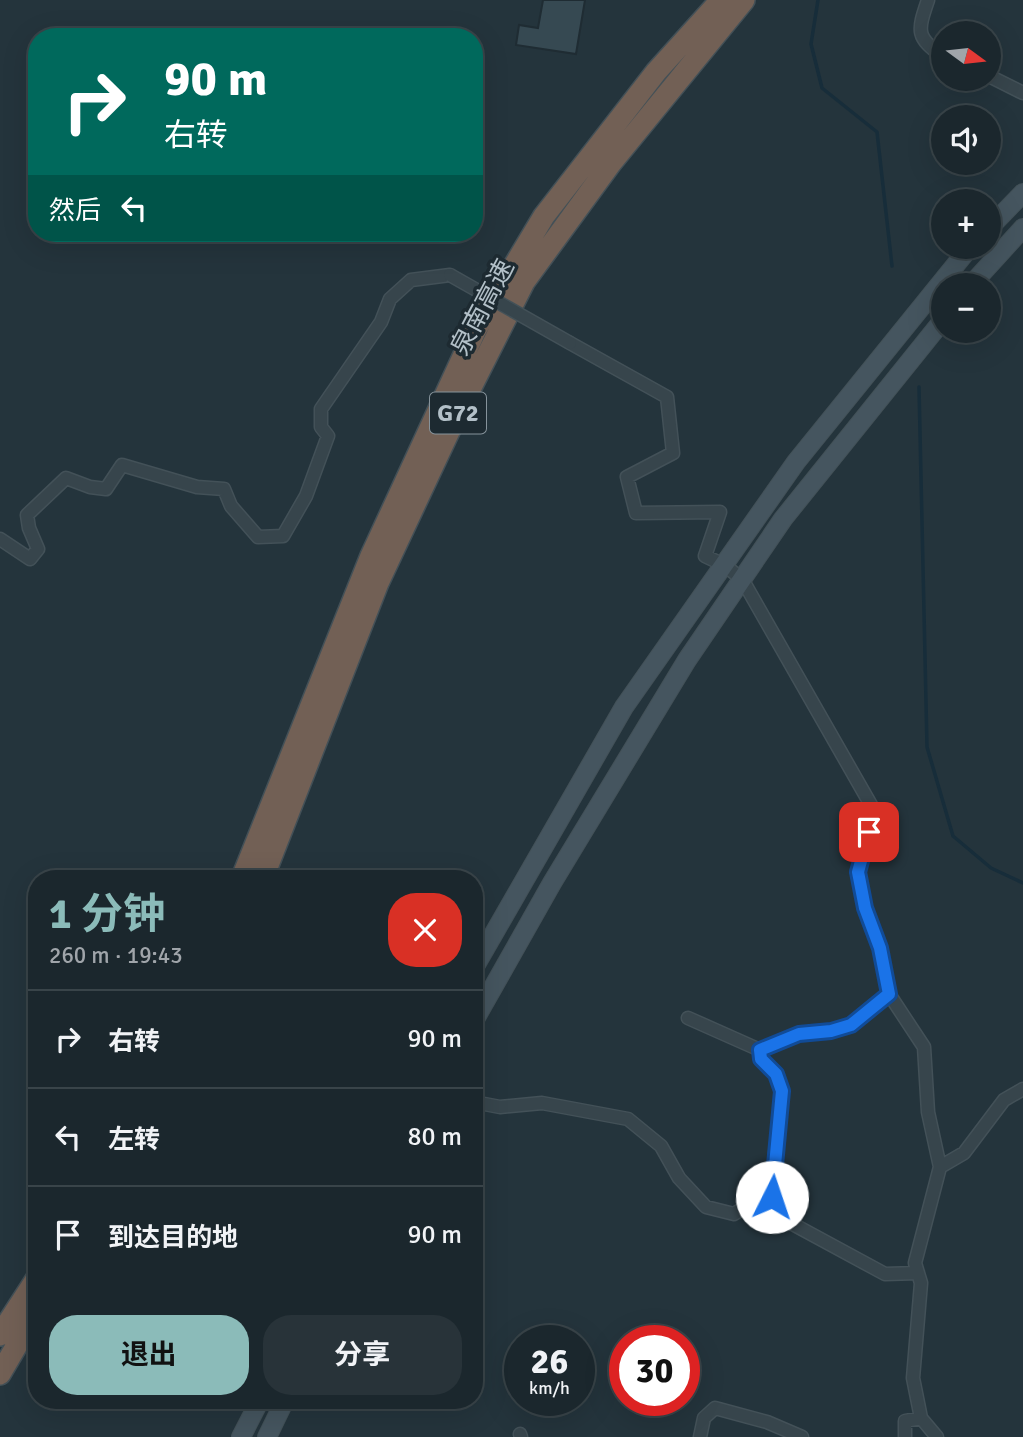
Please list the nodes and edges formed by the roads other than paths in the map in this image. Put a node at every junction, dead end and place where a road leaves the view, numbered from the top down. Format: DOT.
graph roads {
  1 [pos="721,0"];
  2 [pos="744,0"];
  3 [pos="928,0"];
  4 [pos="931,48"];
  5 [pos="1001,81"];
  6 [pos="1023,93"];
  7 [pos="1023,192"];
  8 [pos="1001,215"];
  9 [pos="1023,228"];
  10 [pos="960,259"];
  11 [pos="982,273"];
  12 [pos="931,335"];
  13 [pos="0,540"];
  14 [pos="724,565"];
  15 [pos="742,579"];
  16 [pos="245,870"];
  17 [pos="266,870"];
  18 [pos="483,952"];
  19 [pos="889,994"];
  20 [pos="483,1005"];
  21 [pos="688,1018"];
  22 [pos="760,1050"];
  23 [pos="1023,1088"];
  24 [pos="483,1104"];
  25 [pos="940,1167"];
  26 [pos="772,1212"];
  27 [pos="918,1273"];
  28 [pos="28,1292"];
  29 [pos="28,1323"];
  30 [pos="28,1326"];
  31 [pos="0,1335"];
  32 [pos="0,1364"];
  33 [pos="0,1374"];
  34 [pos="255,1409"];
  35 [pos="281,1409"];
  36 [pos="921,1418"];
  37 [pos="241,1437"];
  38 [pos="267,1437"];
  39 [pos="699,1437"];
  40 [pos="802,1437"];
  41 [pos="905,1437"];
  42 [pos="937,1437"];
  1 -- 16 [label="highway, 泉南高速 / G72"];
  2 -- 17 [label="highway, 泉南高速 / G72"];
  3 -- 4 [label="street"];
  5 -- 6 [label="street"];
  7 -- 8 [label="main road"];
  9 -- 11 [label="main road"];
  10 -- 14 [label="main road"];
  12 -- 15 [label="main road"];
  13 -- 14 [label="street, bridge"];
  14 -- 15 [label="street"];
  14 -- 18 [label="main road"];
  15 -- 19 [label="street"];
  15 -- 20 [label="main road"];
  19 -- 22 [label="street"];
  19 -- 25 [label="street"];
  21 -- 22 [label="street"];
  22 -- 26 [label="street"];
  23 -- 25 [label="street"];
  24 -- 26 [label="street"];
  25 -- 27 [label="street"];
  26 -- 27 [label="street"];
  27 -- 36 [label="street"];
  28 -- 31 [label="highway"];
  29 -- 32 [label="highway"];
  30 -- 33 [label="highway"];
  34 -- 37 [label="main road"];
  35 -- 38 [label="main road"];
  36 -- 41 [label="street"];
  36 -- 42 [label="street"];
  39 -- 40 [label="street"];
}
